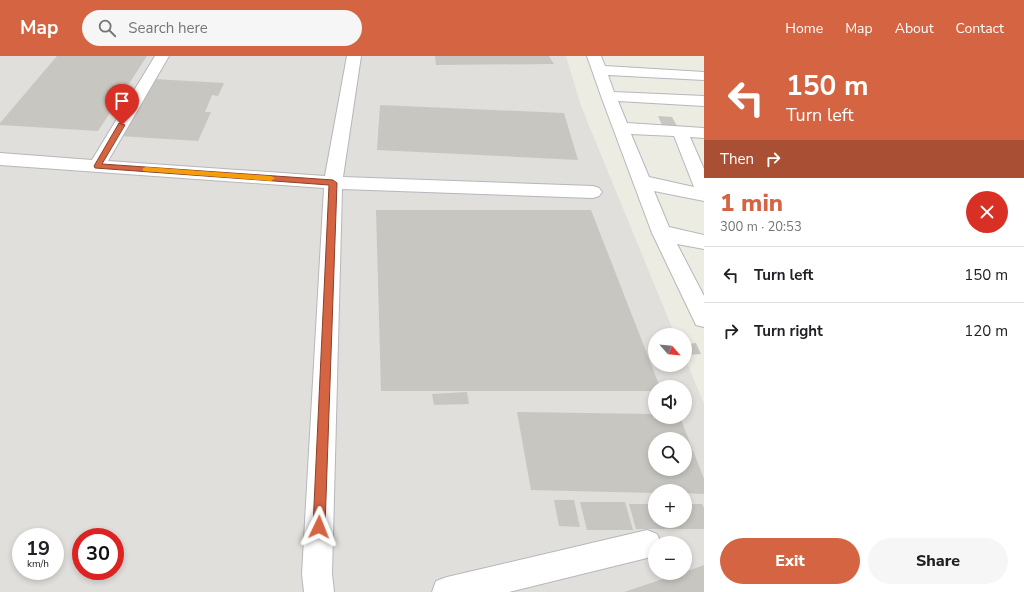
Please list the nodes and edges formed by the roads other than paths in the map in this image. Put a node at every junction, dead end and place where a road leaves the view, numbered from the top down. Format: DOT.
graph roads {
  1 [pos="162,56"];
  2 [pos="354,56"];
  3 [pos="597,63"];
  4 [pos="704,76"];
  5 [pos="608,96"];
  6 [pos="704,101"];
  7 [pos="621,128"];
  8 [pos="680,132"];
  9 [pos="704,133"];
  10 [pos="0,159"];
  11 [pos="97,166"];
  12 [pos="643,182"];
  13 [pos="333,183"];
  14 [pos="704,189"];
  15 [pos="593,192"];
  16 [pos="704,195"];
  17 [pos="662,233"];
  18 [pos="704,242"];
  19 [pos="697,289"];
  20 [pos="704,318"];
  21 [pos="647,544"];
  22 [pos="319,592"];
  23 [pos="447,592"];
  1 -- 11 [label="street"];
  2 -- 13 [label="street"];
  3 -- 4 [label="street"];
  3 -- 5 [label="street"];
  5 -- 6 [label="street"];
  5 -- 7 [label="street"];
  7 -- 8 [label="street"];
  7 -- 12 [label="street"];
  8 -- 9 [label="street"];
  8 -- 14 [label="street"];
  10 -- 11 [label="street"];
  11 -- 13 [label="street"];
  12 -- 16 [label="street"];
  12 -- 17 [label="street"];
  13 -- 15 [label="street"];
  13 -- 22 [label="street"];
  17 -- 18 [label="street"];
  17 -- 19 [label="street"];
  19 -- 20 [label="street"];
  21 -- 23 [label="street"];
}
